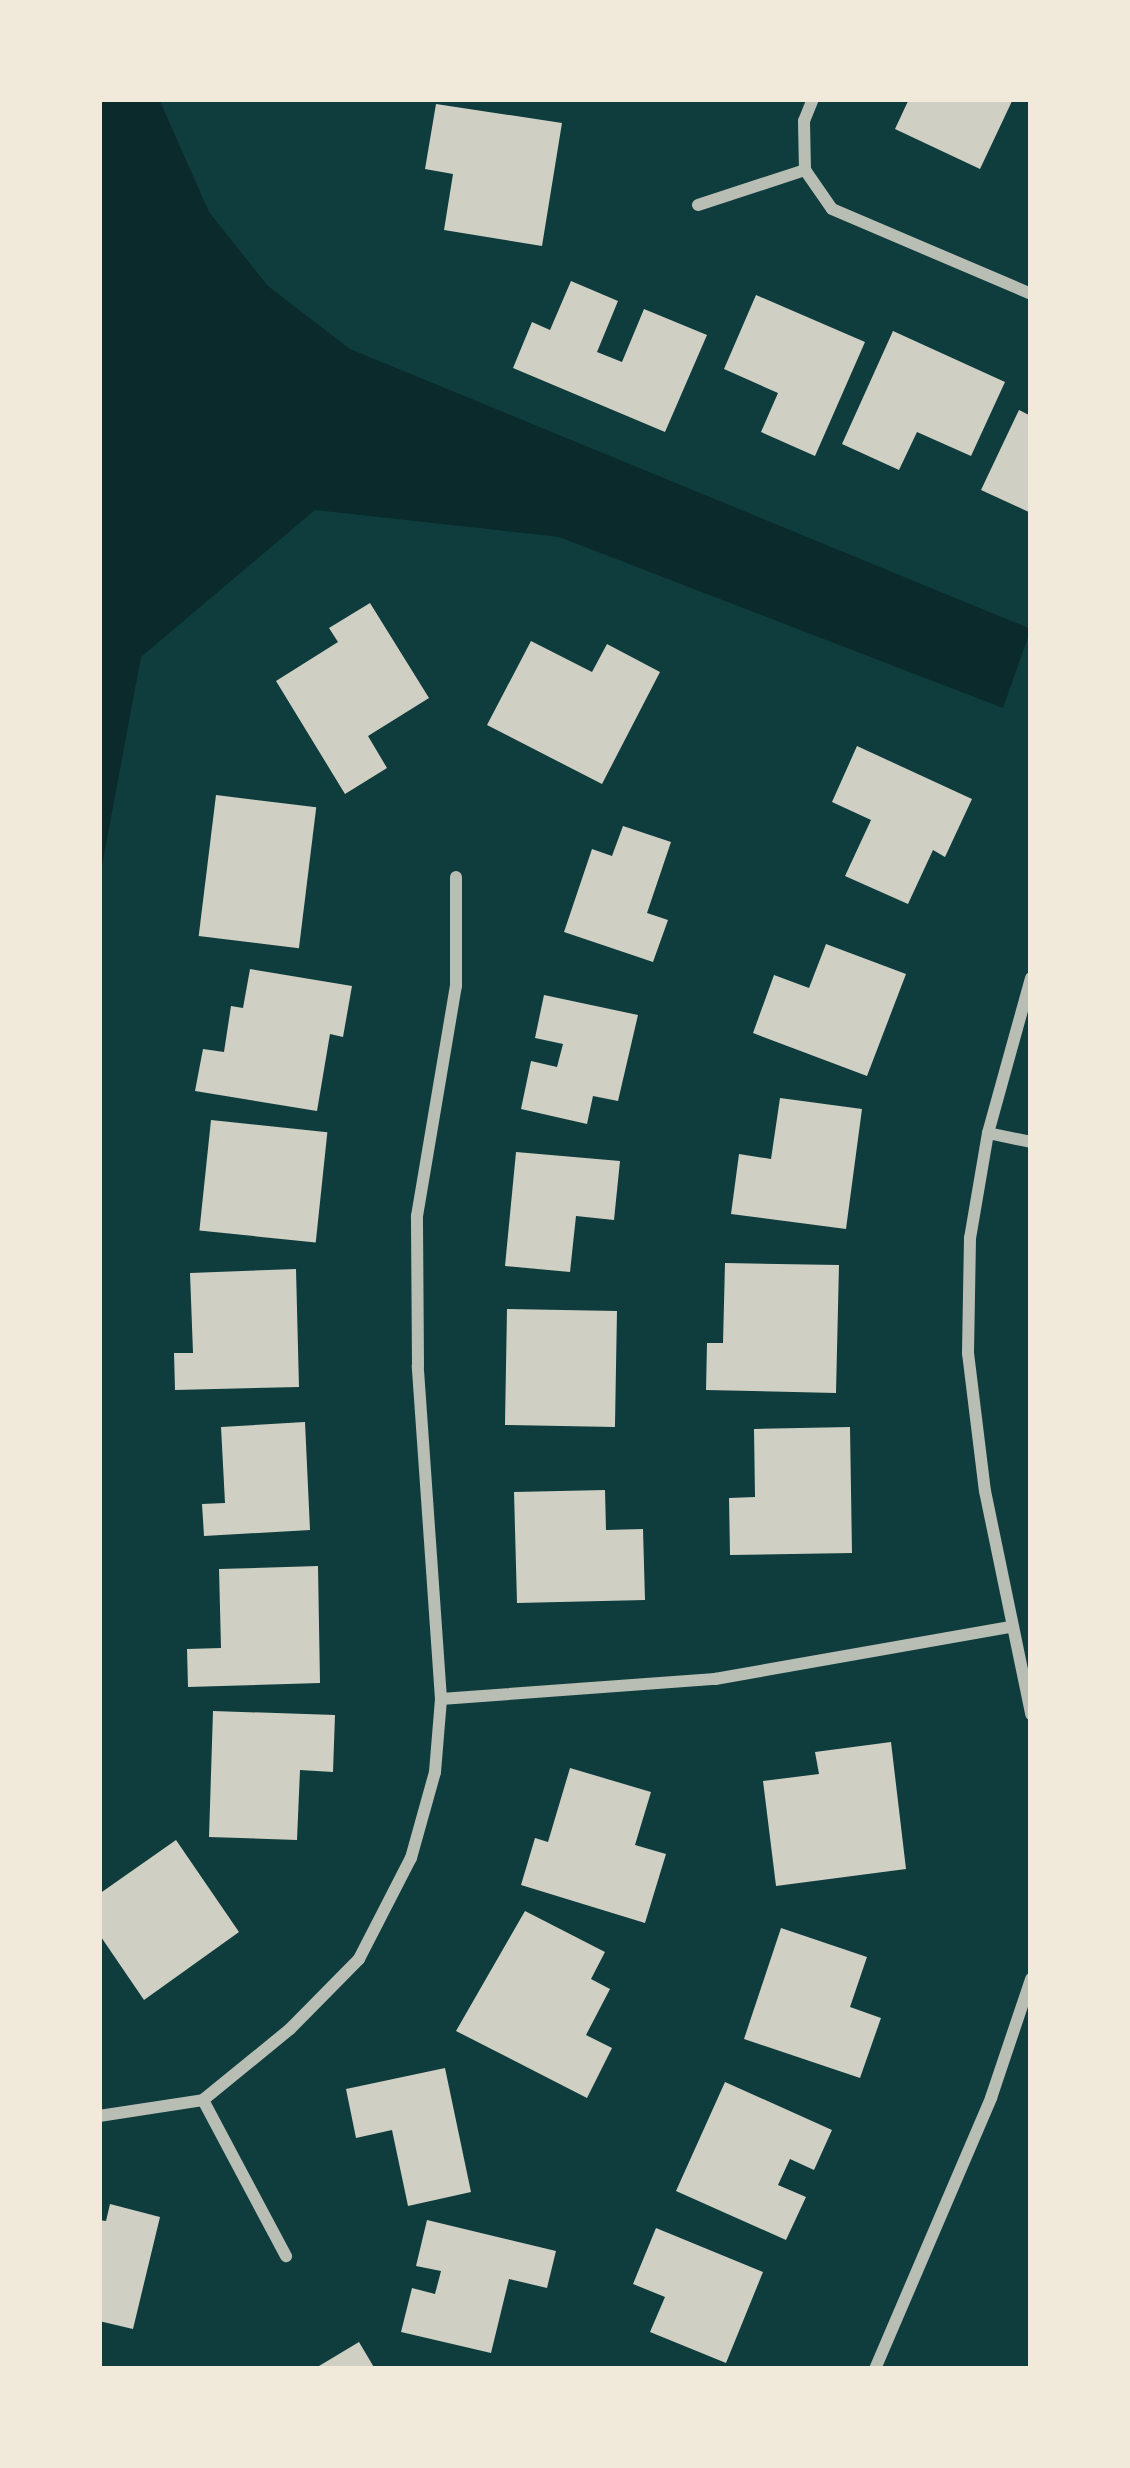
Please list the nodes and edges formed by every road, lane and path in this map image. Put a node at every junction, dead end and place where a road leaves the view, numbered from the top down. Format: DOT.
graph roads {
  1 [pos="813,99"];
  2 [pos="805,170"];
  3 [pos="698,205"];
  4 [pos="1031,294"];
  5 [pos="456,878"];
  6 [pos="1031,979"];
  7 [pos="988,1133"];
  8 [pos="1031,1142"];
  9 [pos="1010,1627"];
  10 [pos="441,1700"];
  11 [pos="1031,1714"];
  12 [pos="1031,1979"];
  13 [pos="203,2100"];
  14 [pos="99,2116"];
  15 [pos="286,2256"];
  16 [pos="875,2369"];
  1 -- 2 [label="street"];
  2 -- 3 [label="street"];
  2 -- 4 [label="street"];
  5 -- 10 [label="street"];
  6 -- 7 [label="street"];
  7 -- 8 [label="street"];
  7 -- 9 [label="street"];
  9 -- 10 [label="street"];
  9 -- 11 [label="street"];
  10 -- 13 [label="street"];
  12 -- 16 [label="street"];
  13 -- 14 [label="street"];
  13 -- 15 [label="street"];
}
